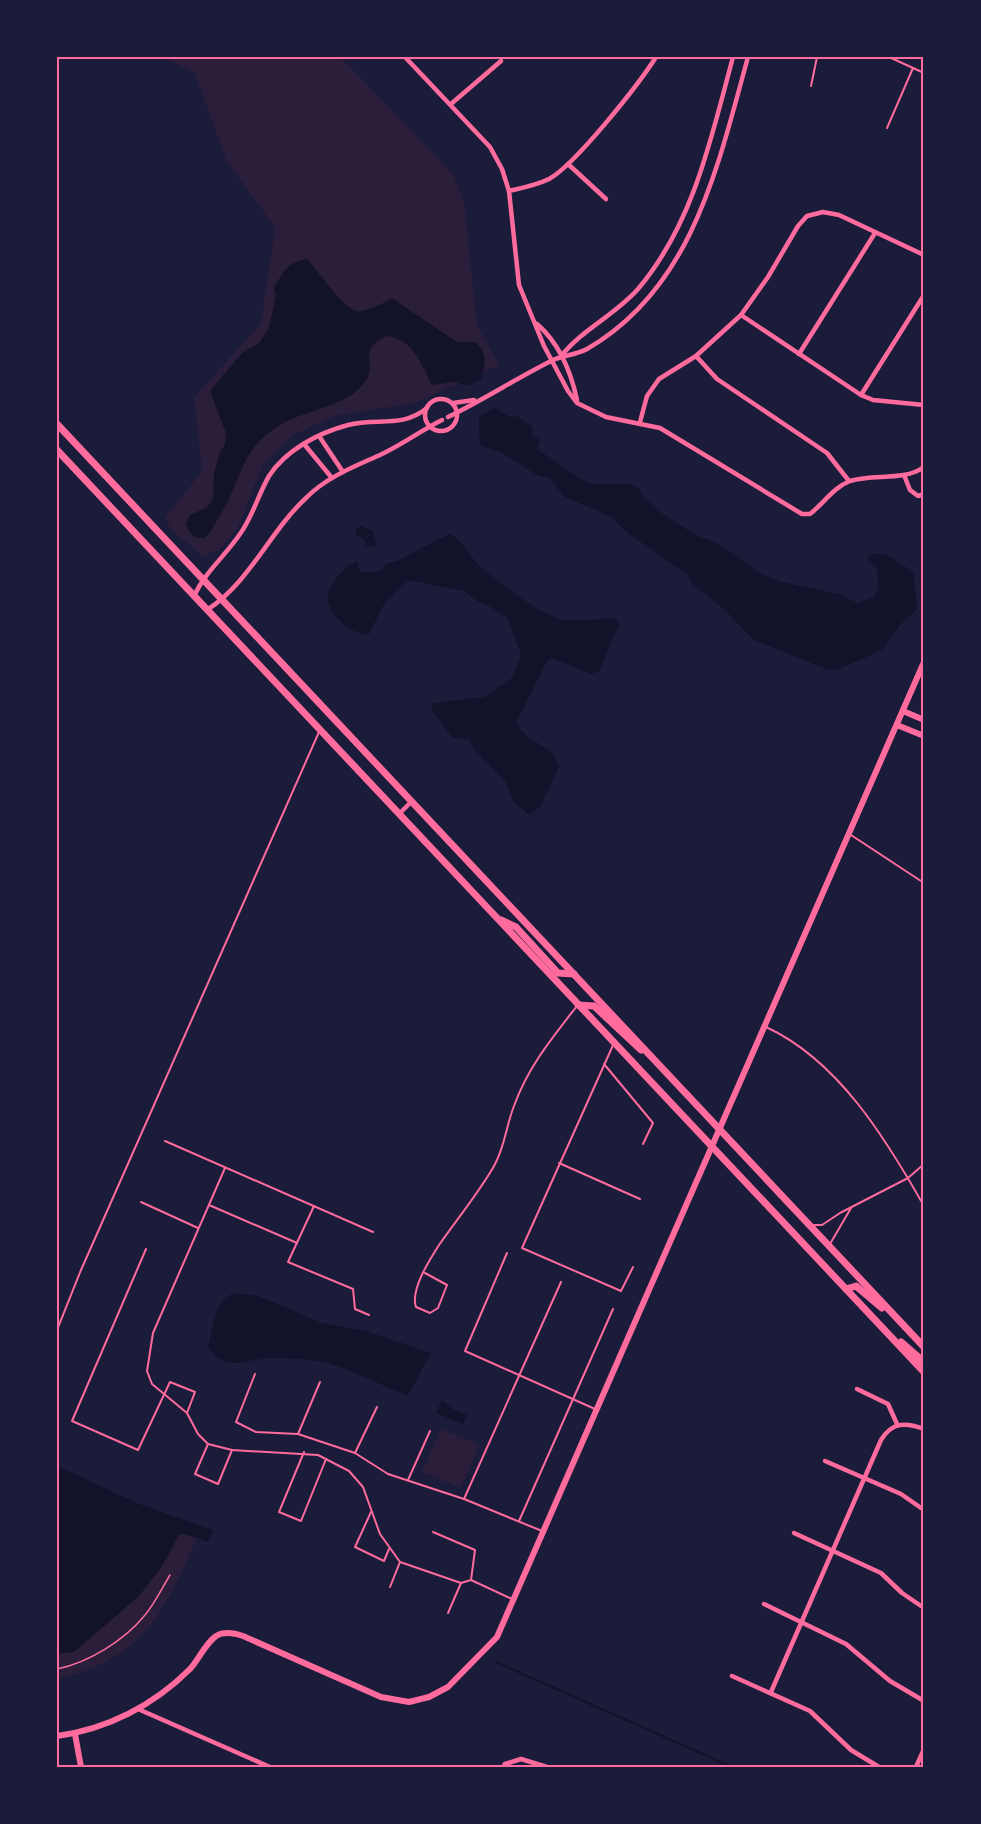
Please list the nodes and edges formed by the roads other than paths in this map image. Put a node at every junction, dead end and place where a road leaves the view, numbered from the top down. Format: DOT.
graph roads {
  1 [pos="405,57"];
  2 [pos="656,57"];
  3 [pos="733,57"];
  4 [pos="748,57"];
  5 [pos="817,57"];
  6 [pos="889,57"];
  7 [pos="501,61"];
  8 [pos="913,68"];
  9 [pos="924,73"];
  10 [pos="811,86"];
  11 [pos="451,104"];
  12 [pos="887,128"];
  13 [pos="568,164"];
  14 [pos="509,191"];
  15 [pos="606,199"];
  16 [pos="875,233"];
  17 [pos="924,255"];
  18 [pos="924,295"];
  19 [pos="741,315"];
  20 [pos="537,324"];
  21 [pos="799,354"];
  22 [pos="561,356"];
  23 [pos="696,356"];
  24 [pos="553,360"];
  25 [pos="861,395"];
  26 [pos="477,400"];
  27 [pos="453,403"];
  28 [pos="577,403"];
  29 [pos="924,405"];
  30 [pos="427,408"];
  31 [pos="457,412"];
  32 [pos="448,417"];
  33 [pos="442,420"];
  34 [pos="640,422"];
  35 [pos="58,425"];
  36 [pos="430,426"];
  37 [pos="319,436"];
  38 [pos="304,444"];
  39 [pos="57,450"];
  40 [pos="924,467"];
  41 [pos="343,472"];
  42 [pos="904,476"];
  43 [pos="332,478"];
  44 [pos="849,482"];
  45 [pos="924,494"];
  46 [pos="202,578"];
  47 [pos="194,596"];
  48 [pos="223,599"];
  49 [pos="207,610"];
  50 [pos="924,662"];
  51 [pos="903,711"];
  52 [pos="924,720"];
  53 [pos="897,725"];
  54 [pos="321,730"];
  55 [pos="924,736"];
  56 [pos="412,801"];
  57 [pos="399,814"];
  58 [pos="849,833"];
  59 [pos="924,883"];
  60 [pos="496,917"];
  61 [pos="574,974"];
  62 [pos="578,1005"];
  63 [pos="764,1026"];
  64 [pos="614,1042"];
  65 [pos="604,1064"];
  66 [pos="668,1073"];
  67 [pos="720,1128"];
  68 [pos="165,1141"];
  69 [pos="643,1144"];
  70 [pos="712,1147"];
  71 [pos="559,1163"];
  72 [pos="924,1164"];
  73 [pos="225,1168"];
  74 [pos="908,1178"];
  75 [pos="640,1199"];
  76 [pos="141,1202"];
  77 [pos="209,1205"];
  78 [pos="314,1206"];
  79 [pos="924,1206"];
  80 [pos="851,1208"];
  81 [pos="811,1225"];
  82 [pos="199,1228"];
  83 [pos="373,1233"];
  84 [pos="297,1243"];
  85 [pos="830,1245"];
  86 [pos="146,1249"];
  87 [pos="507,1253"];
  88 [pos="633,1267"];
  89 [pos="424,1274"];
  90 [pos="561,1282"];
  91 [pos="846,1289"];
  92 [pos="613,1309"];
  93 [pos="369,1315"];
  94 [pos="878,1323"];
  95 [pos="57,1330"];
  96 [pos="909,1331"];
  97 [pos="924,1347"];
  98 [pos="924,1362"];
  99 [pos="924,1372"];
  100 [pos="255,1374"];
  101 [pos="519,1375"];
  102 [pos="320,1382"];
  103 [pos="857,1389"];
  104 [pos="165,1393"];
  105 [pos="573,1399"];
  106 [pos="377,1407"];
  107 [pos="598,1410"];
  108 [pos="187,1413"];
  109 [pos="897,1424"];
  110 [pos="924,1429"];
  111 [pos="430,1431"];
  112 [pos="298,1434"];
  113 [pos="208,1443"];
  114 [pos="232,1450"];
  115 [pos="304,1452"];
  116 [pos="355,1453"];
  117 [pos="326,1459"];
  118 [pos="825,1461"];
  119 [pos="864,1479"];
  120 [pos="408,1480"];
  121 [pos="464,1498"];
  122 [pos="924,1510"];
  123 [pos="371,1511"];
  124 [pos="519,1521"];
  125 [pos="433,1532"];
  126 [pos="545,1532"];
  127 [pos="794,1533"];
  128 [pos="389,1549"];
  129 [pos="833,1549"];
  130 [pos="400,1562"];
  131 [pos="471,1580"];
  132 [pos="461,1583"];
  133 [pos="390,1587"];
  134 [pos="514,1599"];
  135 [pos="764,1604"];
  136 [pos="924,1608"];
  137 [pos="448,1614"];
  138 [pos="802,1621"];
  139 [pos="732,1676"];
  140 [pos="771,1692"];
  141 [pos="924,1701"];
  142 [pos="138,1709"];
  143 [pos="75,1734"];
  144 [pos="57,1736"];
  145 [pos="924,1749"];
  146 [pos="81,1767"];
  147 [pos="270,1767"];
  148 [pos="503,1767"];
  149 [pos="547,1767"];
  150 [pos="879,1767"];
  151 [pos="916,1767"];
  1 -- 11 [label="street"];
  2 -- 13 [label="street"];
  3 -- 22 [label="street"];
  4 -- 22 [label="street"];
  5 -- 10 [label="lane"];
  6 -- 8 [label="lane"];
  7 -- 11 [label="street"];
  8 -- 9 [label="lane"];
  8 -- 12 [label="lane"];
  11 -- 14 [label="street"];
  13 -- 14 [label="street"];
  13 -- 15 [label="street"];
  14 -- 20 [label="street"];
  16 -- 17 [label="street"];
  16 -- 19 [label="street"];
  16 -- 21 [label="street"];
  18 -- 25 [label="street"];
  19 -- 21 [label="street"];
  19 -- 23 [label="street"];
  20 -- 22 [label="street"];
  20 -- 24 [label="street"];
  21 -- 25 [label="street"];
  22 -- 24 [label="street"];
  22 -- 28 [label="street"];
  23 -- 34 [label="street"];
  23 -- 44 [label="street"];
  24 -- 26 [label="street"];
  24 -- 28 [label="street"];
  25 -- 29 [label="street"];
  26 -- 27 [label="street"];
  26 -- 31 [label="street"];
  27 -- 30 [label="street"];
  27 -- 31 [label="street"];
  28 -- 34 [label="street"];
  30 -- 36 [label="street"];
  30 -- 37 [label="street"];
  31 -- 32 [label="street"];
  31 -- 36 [label="street"];
  33 -- 36 [label="street"];
  34 -- 44 [label="street"];
  35 -- 46 [label="main road"];
  36 -- 41 [label="street"];
  37 -- 38 [label="street"];
  37 -- 41 [label="street"];
  38 -- 43 [label="street"];
  38 -- 46 [label="street"];
  39 -- 47 [label="main road"];
  40 -- 42 [label="street"];
  41 -- 43 [label="street"];
  42 -- 44 [label="street"];
  42 -- 45 [label="street"];
  43 -- 48 [label="street"];
  46 -- 47 [label="street"];
  46 -- 48 [label="main road"];
  47 -- 49 [label="main road"];
  48 -- 49 [label="street"];
  48 -- 56 [label="main road"];
  49 -- 54 [label="main road"];
  50 -- 51 [label="street"];
  51 -- 52 [label="street"];
  51 -- 53 [label="street"];
  53 -- 55 [label="street"];
  53 -- 58 [label="street"];
  54 -- 57 [label="main road"];
  54 -- 95 [label="lane"];
  56 -- 57 [label="street"];
  56 -- 61 [label="main road"];
  57 -- 60 [label="main road"];
  58 -- 59 [label="lane"];
  58 -- 63 [label="street"];
  60 -- 61 [label="main road"];
  60 -- 62 [label="main road"];
  61 -- 66 [label="main road"];
  62 -- 64 [label="main road"];
  62 -- 66 [label="main road"];
  62 -- 89 [label="lane"];
  63 -- 67 [label="street"];
  63 -- 74 [label="lane"];
  64 -- 65 [label="lane"];
  64 -- 70 [label="main road"];
  65 -- 69 [label="lane"];
  65 -- 71 [label="lane"];
  66 -- 67 [label="main road"];
  67 -- 70 [label="street"];
  67 -- 81 [label="main road"];
  68 -- 73 [label="lane"];
  70 -- 91 [label="main road"];
  70 -- 107 [label="street"];
  71 -- 75 [label="lane"];
  71 -- 88 [label="lane"];
  72 -- 74 [label="lane"];
  73 -- 77 [label="lane"];
  73 -- 78 [label="lane"];
  74 -- 79 [label="lane"];
  74 -- 80 [label="lane"];
  76 -- 82 [label="lane"];
  77 -- 82 [label="lane"];
  77 -- 84 [label="lane"];
  78 -- 83 [label="lane"];
  78 -- 84 [label="lane"];
  80 -- 81 [label="lane"];
  80 -- 85 [label="lane"];
  81 -- 85 [label="main road"];
  82 -- 104 [label="lane"];
  84 -- 93 [label="lane"];
  85 -- 96 [label="main road"];
  86 -- 104 [label="lane"];
  87 -- 101 [label="lane"];
  89 -- 89 [label="lane"];
  90 -- 101 [label="lane"];
  91 -- 94 [label="main road"];
  91 -- 96 [label="main road"];
  92 -- 105 [label="lane"];
  94 -- 98 [label="main road"];
  94 -- 99 [label="main road"];
  96 -- 97 [label="main road"];
  100 -- 112 [label="lane"];
  101 -- 105 [label="lane"];
  101 -- 121 [label="lane"];
  102 -- 112 [label="lane"];
  103 -- 109 [label="street"];
  104 -- 108 [label="lane"];
  104 -- 108 [label="lane"];
  105 -- 107 [label="lane"];
  105 -- 124 [label="lane"];
  106 -- 116 [label="lane"];
  107 -- 126 [label="street"];
  108 -- 113 [label="lane"];
  109 -- 110 [label="street"];
  109 -- 119 [label="street"];
  111 -- 120 [label="lane"];
  112 -- 116 [label="lane"];
  113 -- 114 [label="lane"];
  113 -- 114 [label="lane"];
  114 -- 115 [label="lane"];
  115 -- 117 [label="lane"];
  115 -- 117 [label="lane"];
  116 -- 120 [label="lane"];
  117 -- 123 [label="lane"];
  118 -- 119 [label="street"];
  119 -- 122 [label="street"];
  119 -- 129 [label="street"];
  120 -- 121 [label="lane"];
  121 -- 124 [label="lane"];
  123 -- 128 [label="lane"];
  123 -- 128 [label="lane"];
  124 -- 126 [label="lane"];
  125 -- 131 [label="lane"];
  126 -- 134 [label="street"];
  127 -- 129 [label="street"];
  128 -- 130 [label="lane"];
  129 -- 136 [label="street"];
  129 -- 138 [label="street"];
  130 -- 132 [label="lane"];
  130 -- 133 [label="lane"];
  131 -- 132 [label="lane"];
  131 -- 134 [label="lane"];
  132 -- 137 [label="lane"];
  134 -- 142 [label="street"];
  135 -- 138 [label="street"];
  138 -- 140 [label="street"];
  138 -- 141 [label="street"];
  139 -- 140 [label="street"];
  140 -- 150 [label="street"];
  142 -- 143 [label="street"];
  142 -- 147 [label="street"];
  143 -- 144 [label="street"];
  143 -- 146 [label="street"];
  145 -- 151 [label="street"];
  148 -- 149 [label="street"];
}
